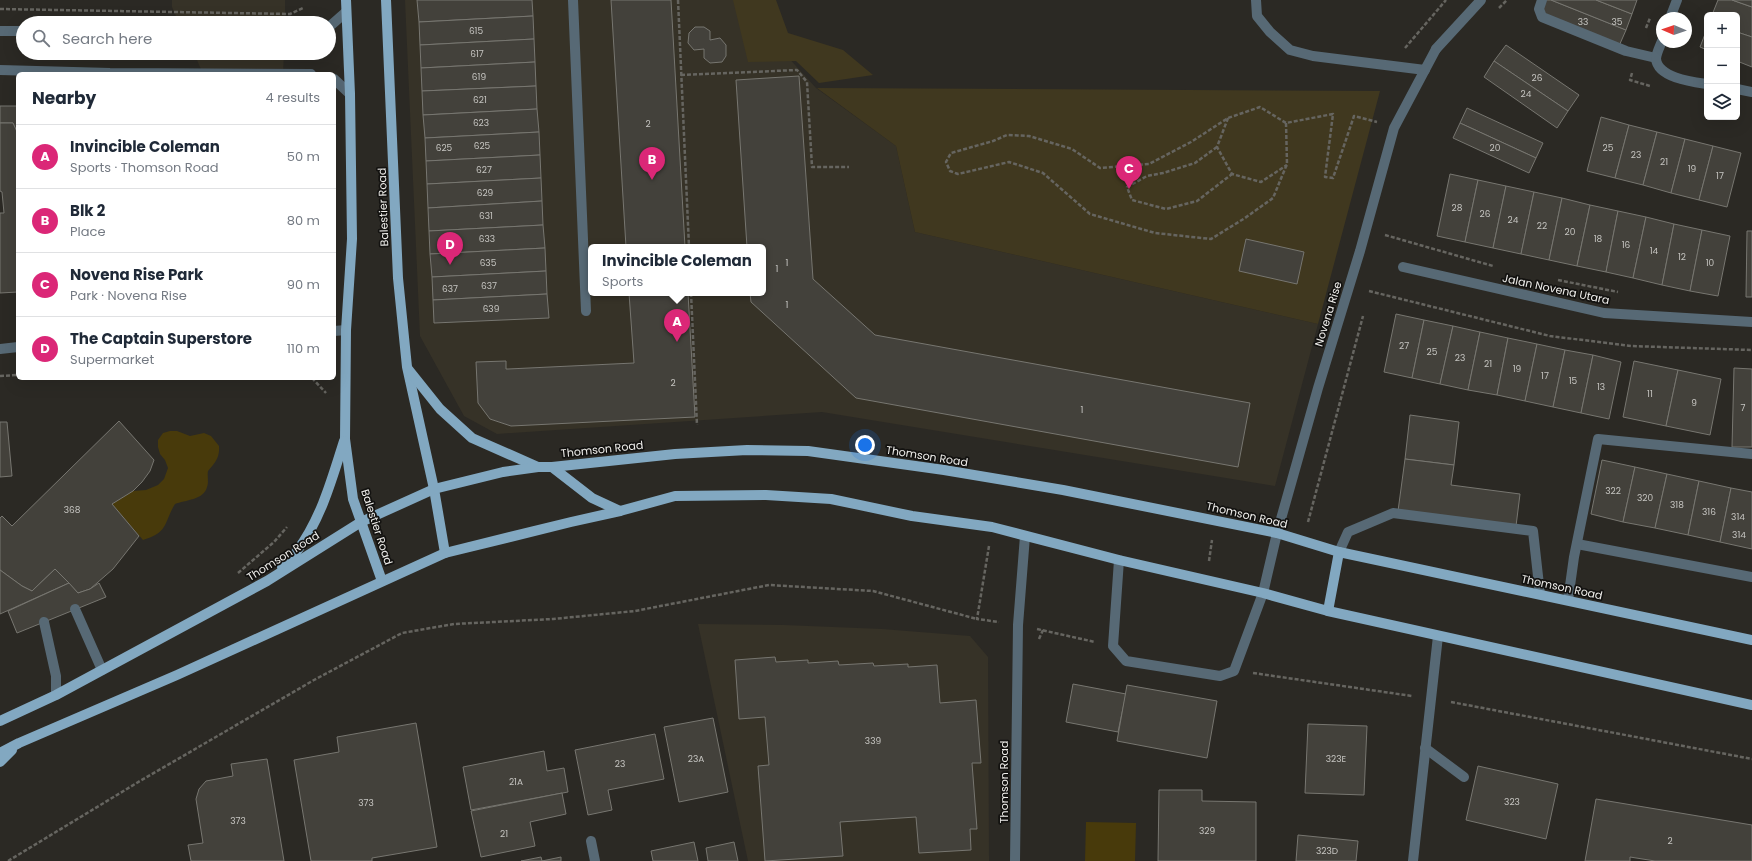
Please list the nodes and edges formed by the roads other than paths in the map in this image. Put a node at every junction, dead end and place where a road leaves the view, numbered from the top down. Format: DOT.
graph roads {
  1 [pos="346,0"];
  2 [pos="386,0"];
  3 [pos="573,0"];
  4 [pos="1256,0"];
  5 [pos="1481,0"];
  6 [pos="1542,0"];
  7 [pos="1677,0"];
  8 [pos="346,12"];
  9 [pos="1672,12"];
  10 [pos="336,20"];
  11 [pos="0,31"];
  12 [pos="16,31"];
  13 [pos="1660,48"];
  14 [pos="1656,58"];
  15 [pos="0,70"];
  16 [pos="1425,70"];
  17 [pos="73,72"];
  18 [pos="336,81"];
  19 [pos="1704,83"];
  20 [pos="1740,90"];
  21 [pos="1752,92"];
  22 [pos="350,94"];
  23 [pos="1403,267"];
  24 [pos="586,312"];
  25 [pos="1752,322"];
  26 [pos="346,330"];
  27 [pos="336,331"];
  28 [pos="16,347"];
  29 [pos="0,349"];
  30 [pos="407,367"];
  31 [pos="345,439"];
  32 [pos="1752,454"];
  33 [pos="538,467"];
  34 [pos="552,467"];
  35 [pos="434,489"];
  36 [pos="620,511"];
  37 [pos="361,522"];
  38 [pos="1277,533"];
  39 [pos="1025,536"];
  40 [pos="1577,544"];
  41 [pos="1339,552"];
  42 [pos="445,553"];
  43 [pos="1119,560"];
  44 [pos="1752,577"];
  45 [pos="267,581"];
  46 [pos="382,581"];
  47 [pos="1263,593"];
  48 [pos="1540,594"];
  49 [pos="1568,600"];
  50 [pos="75,609"];
  51 [pos="1328,611"];
  52 [pos="44,622"];
  53 [pos="1438,636"];
  54 [pos="1752,640"];
  55 [pos="102,670"];
  56 [pos="56,695"];
  57 [pos="1752,705"];
  58 [pos="0,721"];
  59 [pos="19,742"];
  60 [pos="1425,748"];
  61 [pos="0,753"];
  62 [pos="0,762"];
  63 [pos="1464,777"];
  64 [pos="591,841"];
  65 [pos="595,861"];
  66 [pos="1015,861"];
  67 [pos="1412,861"];
  1 -- 8 [label="main road, Balestier Road"];
  2 -- 30 [label="main road, Balestier Road"];
  3 -- 24 [label="street"];
  4 -- 16 [label="street"];
  5 -- 16 [label="street, Novena Rise"];
  6 -- 14 [label="street"];
  7 -- 9 [label="street"];
  8 -- 10 [label="street"];
  8 -- 22 [label="main road, Balestier Road"];
  11 -- 12 [label="street"];
  13 -- 14 [label="street"];
  14 -- 19 [label="street"];
  15 -- 17 [label="street"];
  16 -- 38 [label="street, Novena Rise"];
  18 -- 22 [label="street"];
  20 -- 21 [label="street"];
  22 -- 26 [label="main road, Balestier Road"];
  23 -- 25 [label="street, Jalan Novena Utara"];
  26 -- 27 [label="street"];
  26 -- 31 [label="main road, Balestier Road"];
  28 -- 29 [label="street"];
  30 -- 33 [label="main road"];
  30 -- 35 [label="main road, Balestier Road"];
  31 -- 37 [label="main road, Balestier Road"];
  31 -- 45 [label="main road"];
  32 -- 40 [label="street"];
  33 -- 34 [label="main road, Thomson Road"];
  33 -- 35 [label="main road, Thomson Road"];
  34 -- 36 [label="main road"];
  34 -- 38 [label="main road, Thomson Road"];
  35 -- 37 [label="main road, Thomson Road"];
  35 -- 42 [label="main road, Balestier Road"];
  36 -- 39 [label="main road"];
  36 -- 42 [label="main road"];
  37 -- 45 [label="main road, Thomson Road"];
  37 -- 46 [label="main road, Balestier Road"];
  38 -- 41 [label="main road, Thomson Road"];
  38 -- 47 [label="street, Novena Rise"];
  39 -- 43 [label="main road"];
  39 -- 66 [label="street, Thomson Road"];
  40 -- 44 [label="street"];
  40 -- 49 [label="street"];
  41 -- 48 [label="main road, Thomson Road"];
  41 -- 48 [label="street"];
  41 -- 51 [label="main road"];
  42 -- 46 [label="main road"];
  43 -- 47 [label="main road"];
  43 -- 47 [label="street, Novena Rise"];
  45 -- 55 [label="main road, Thomson Road"];
  46 -- 59 [label="main road"];
  47 -- 51 [label="main road"];
  48 -- 49 [label="main road, Thomson Road"];
  49 -- 54 [label="main road, Thomson Road"];
  50 -- 55 [label="street"];
  51 -- 53 [label="main road"];
  52 -- 56 [label="street"];
  53 -- 57 [label="main road"];
  53 -- 60 [label="street"];
  55 -- 56 [label="main road, Thomson Road"];
  56 -- 58 [label="main road, Thomson Road"];
  59 -- 61 [label="main road"];
  59 -- 62 [label="main road"];
  60 -- 63 [label="street"];
  60 -- 67 [label="street"];
  64 -- 65 [label="street"];
}
